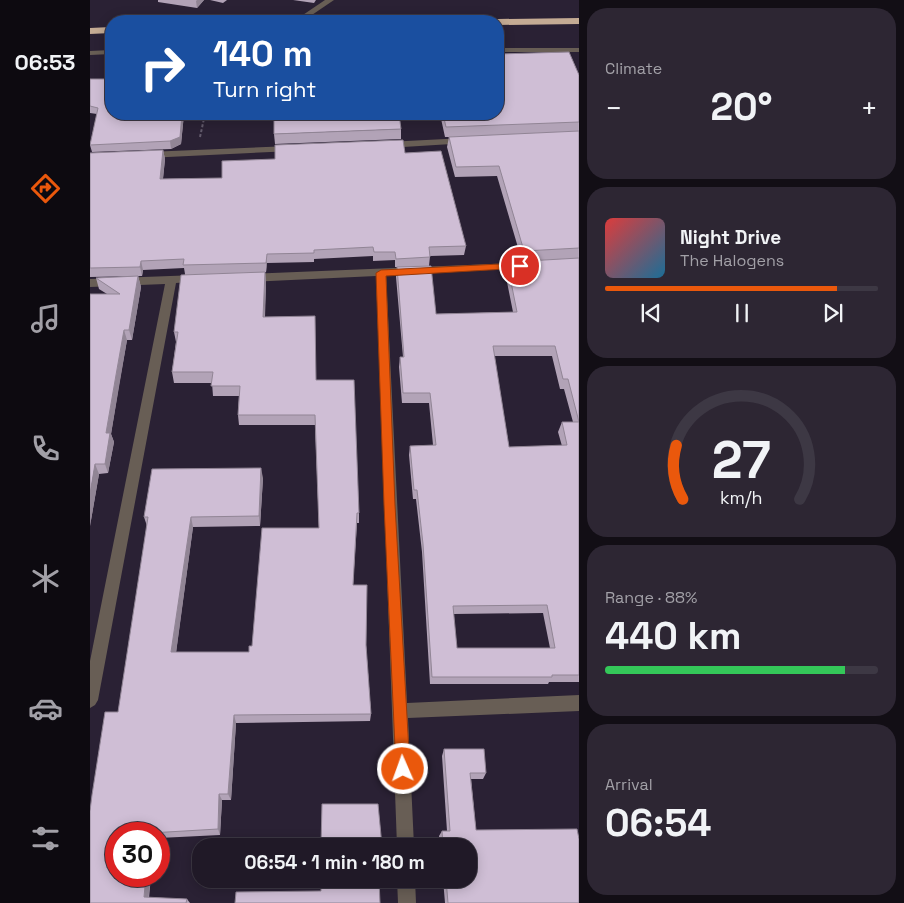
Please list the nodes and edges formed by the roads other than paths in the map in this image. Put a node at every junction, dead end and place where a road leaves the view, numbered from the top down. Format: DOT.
graph roads {
  1 [pos="330,0"];
  2 [pos="307,15"];
  3 [pos="579,21"];
  4 [pos="504,22"];
  5 [pos="105,30"];
  6 [pos="90,31"];
  7 [pos="504,50"];
  8 [pos="579,50"];
  9 [pos="105,52"];
  10 [pos="90,53"];
  11 [pos="479,141"];
  12 [pos="380,145"];
  13 [pos="300,149"];
  14 [pos="138,155"];
  15 [pos="549,264"];
  16 [pos="381,273"];
  17 [pos="240,278"];
  18 [pos="210,279"];
  19 [pos="171,280"];
  20 [pos="90,283"];
  21 [pos="92,676"];
  22 [pos="90,700"];
  23 [pos="579,704"];
  24 [pos="401,711"];
  25 [pos="405,838"];
  26 [pos="406,888"];
  27 [pos="407,903"];
  1 -- 2 [label="street"];
  3 -- 4 [label="highway"];
  5 -- 6 [label="highway"];
  7 -- 8 [label="street"];
  9 -- 10 [label="street"];
  11 -- 12 [label="street"];
  13 -- 14 [label="street"];
  15 -- 16 [label="street"];
  16 -- 17 [label="street"];
  16 -- 24 [label="street"];
  18 -- 19 [label="street"];
  19 -- 20 [label="street"];
  19 -- 21 [label="street"];
  21 -- 22 [label="street"];
  23 -- 24 [label="street"];
  24 -- 25 [label="street"];
  26 -- 27 [label="street"];
}
